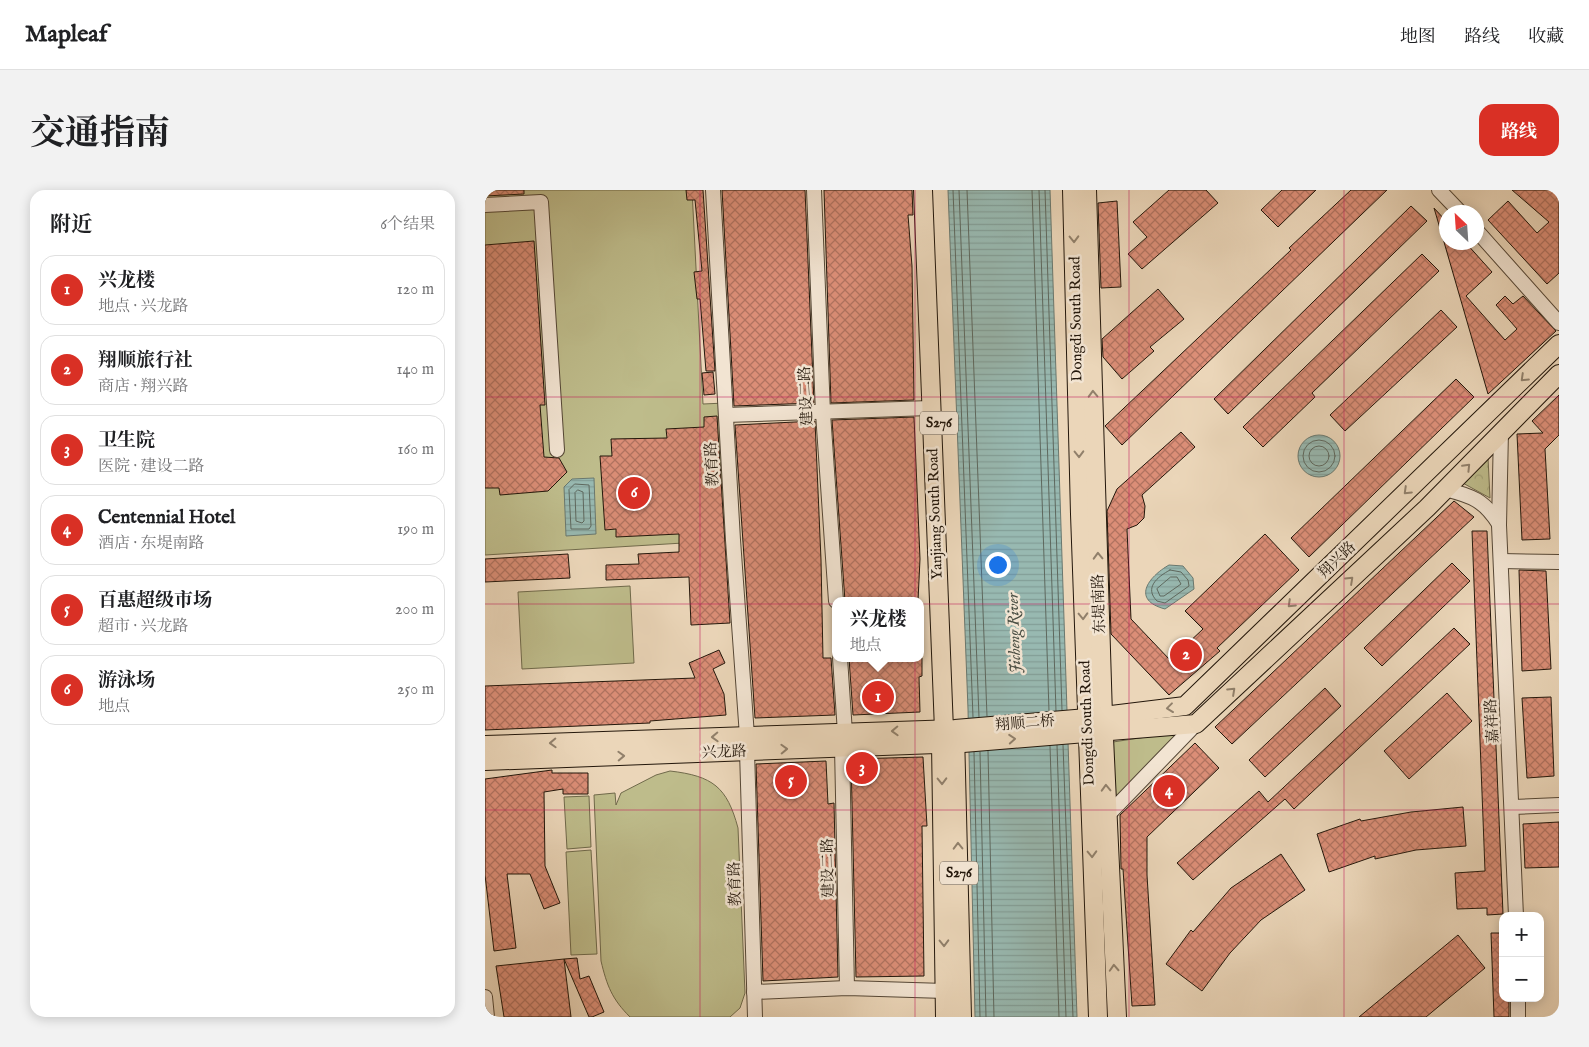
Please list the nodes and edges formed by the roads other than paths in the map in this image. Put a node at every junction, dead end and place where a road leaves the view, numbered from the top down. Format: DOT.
graph roads {
  1 [pos="713,190"];
  2 [pos="814,190"];
  3 [pos="923,190"];
  4 [pos="934,190"];
  5 [pos="1073,190"];
  6 [pos="1087,190"];
  7 [pos="1439,190"];
  8 [pos="485,205"];
  9 [pos="1453,205"];
  10 [pos="1484,239"];
  11 [pos="1559,323"];
  12 [pos="1559,344"];
  13 [pos="1559,374"];
  14 [pos="930,408"];
  15 [pos="823,413"];
  16 [pos="726,414"];
  17 [pos="1501,431"];
  18 [pos="557,450"];
  19 [pos="1445,489"];
  20 [pos="1499,525"];
  21 [pos="1501,561"];
  22 [pos="1559,562"];
  23 [pos="836,597"];
  24 [pos="840,662"];
  25 [pos="1196,724"];
  26 [pos="1095,726"];
  27 [pos="954,736"];
  28 [pos="843,740"];
  29 [pos="747,744"];
  30 [pos="485,746"];
  31 [pos="485,761"];
  32 [pos="1559,805"];
  33 [pos="1513,807"];
  34 [pos="1107,816"];
  35 [pos="1516,912"];
  36 [pos="847,988"];
  37 [pos="945,991"];
  38 [pos="754,992"];
  39 [pos="1518,1002"];
  40 [pos="755,1017"];
  41 [pos="945,1017"];
  42 [pos="962,1017"];
  43 [pos="1098,1017"];
  44 [pos="1117,1017"];
  45 [pos="1518,1017"];
  1 -- 16 [label="street, 教育路"];
  2 -- 15 [label="street, 建设二路"];
  3 -- 14 [label="main road, Yanjiang South Road / S276"];
  4 -- 27 [label="main road, Yanjiang South Road / S276"];
  5 -- 26 [label="main road, Dongdi South Road, one-way"];
  26 -- 6 [label="main road, 东堤南路, one-way"];
  7 -- 9 [label="street"];
  8 -- 18 [label="street"];
  10 -- 11 [label="street"];
  12 -- 26 [label="main road, 翔兴路, one-way"];
  13 -- 17 [label="main road, 翔兴路"];
  14 -- 15 [label="street"];
  14 -- 27 [label="main road, Yanjiang South Road / S276"];
  15 -- 16 [label="street"];
  15 -- 23 [label="street, 建设二路"];
  16 -- 29 [label="street, 教育路"];
  19 -- 17 [label="main road, 翔兴路, one-way"];
  17 -- 20 [label="street, 嘉祥路"];
  19 -- 20 [label="street"];
  25 -- 19 [label="main road, 翔兴路, one-way"];
  20 -- 21 [label="street, 嘉祥路"];
  21 -- 22 [label="street"];
  21 -- 33 [label="street, 嘉祥路"];
  24 -- 28 [label="street, 建设二路"];
  25 -- 26 [label="main road"];
  25 -- 34 [label="street"];
  26 -- 27 [label="main road, 翔顺二桥"];
  34 -- 26 [label="main road, 东堤南路, one-way"];
  26 -- 43 [label="main road, Dongdi South Road, one-way"];
  27 -- 28 [label="main road, 兴龙路"];
  27 -- 37 [label="main road, Yanjiang South Road / S276, one-way"];
  42 -- 27 [label="main road, Yanjiang South Road / S276, one-way"];
  28 -- 29 [label="main road, 兴龙路"];
  28 -- 36 [label="street, 建设二路"];
  29 -- 30 [label="main road, 兴龙路, one-way"];
  31 -- 29 [label="main road, 兴龙路, one-way"];
  29 -- 38 [label="street, 教育路"];
  32 -- 33 [label="street"];
  33 -- 35 [label="street, 嘉祥路"];
  44 -- 34 [label="main road, 东堤南路, one-way"];
  36 -- 37 [label="street"];
  36 -- 38 [label="street"];
  37 -- 41 [label="main road, Yanjiang South Road / S276"];
  38 -- 40 [label="street, 教育路"];
  39 -- 45 [label="street"];
}
